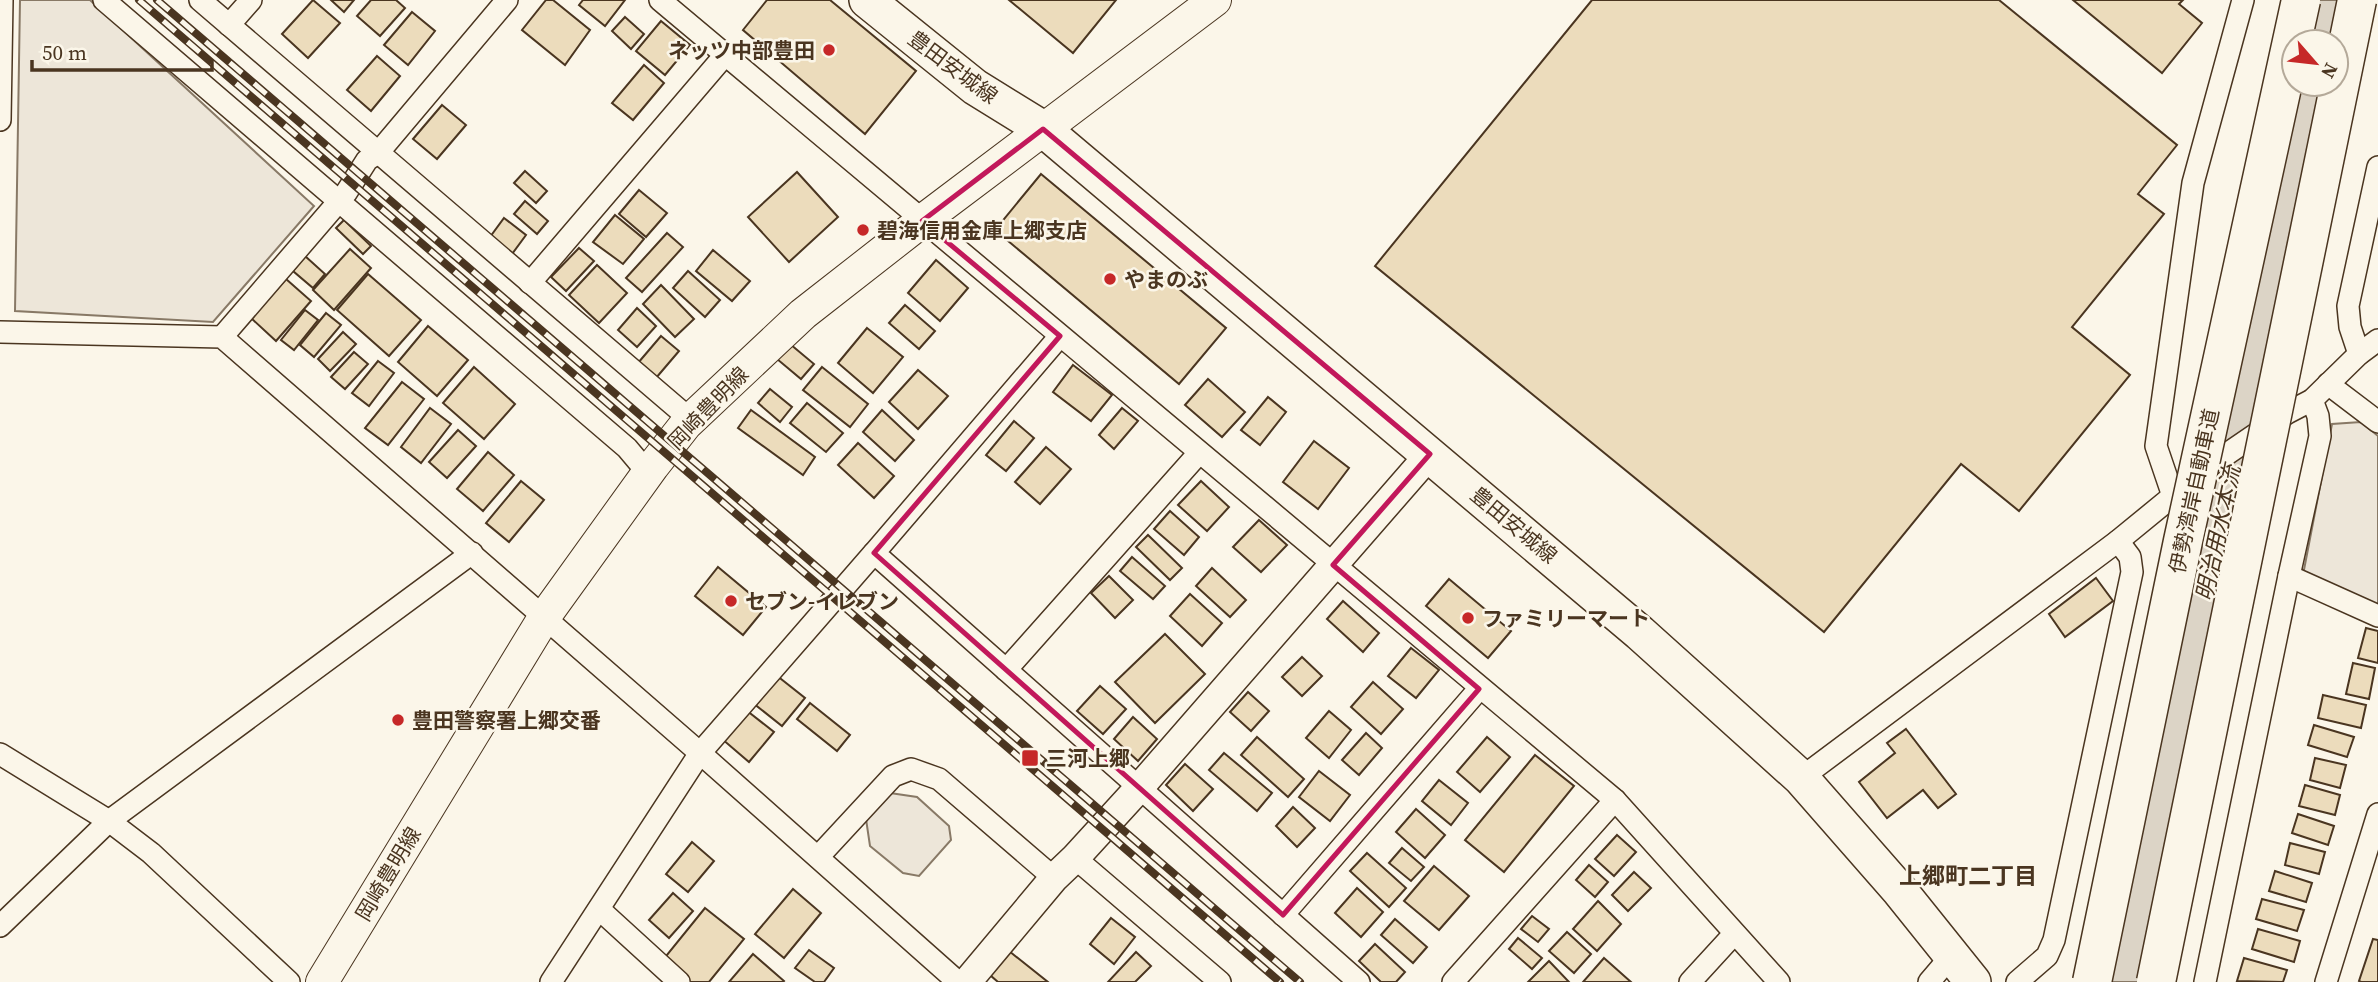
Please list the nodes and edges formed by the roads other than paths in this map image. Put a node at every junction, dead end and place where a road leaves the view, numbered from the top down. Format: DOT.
graph roads {
  1 [pos="2,0"];
  2 [pos="104,0"];
  3 [pos="200,0"];
  4 [pos="251,0"];
  5 [pos="507,0"];
  6 [pos="660,0"];
  7 [pos="867,0"];
  8 [pos="904,0"];
  9 [pos="1215,0"];
  10 [pos="2242,0"];
  11 [pos="2301,0"];
  12 [pos="2357,0"];
  13 [pos="229,25"];
  14 [pos="725,55"];
  15 [pos="0,120"];
  16 [pos="1043,129"];
  17 [pos="378,153"];
  18 [pos="2378,167"];
  19 [pos="338,202"];
  20 [pos="922,221"];
  21 [pos="530,283"];
  22 [pos="0,332"];
  23 [pos="1060,335"];
  24 [pos="222,337"];
  25 [pos="2378,340"];
  26 [pos="2359,354"];
  27 [pos="2328,384"];
  28 [pos="2312,400"];
  29 [pos="691,419"];
  30 [pos="2378,422"];
  31 [pos="1199,453"];
  32 [pos="1430,454"];
  33 [pos="648,473"];
  34 [pos="2178,490"];
  35 [pos="2118,541"];
  36 [pos="472,553"];
  37 [pos="874,553"];
  38 [pos="1333,565"];
  39 [pos="2289,576"];
  40 [pos="2378,615"];
  41 [pos="545,617"];
  42 [pos="1006,670"];
  43 [pos="1479,689"];
  44 [pos="700,752"];
  45 [pos="0,754"];
  46 [pos="1801,778"];
  47 [pos="1139,788"];
  48 [pos="1615,800"];
  49 [pos="2378,814"];
  50 [pos="109,821"];
  51 [pos="818,857"];
  52 [pos="1075,858"];
  53 [pos="1054,878"];
  54 [pos="599,909"];
  55 [pos="1283,915"];
  56 [pos="0,926"];
  57 [pos="1734,934"];
  58 [pos="1952,956"];
  59 [pos="289,982"];
  60 [pos="322,982"];
  61 [pos="551,982"];
  62 [pos="679,982"];
  63 [pos="958,982"];
  64 [pos="968,982"];
  65 [pos="1220,982"];
  66 [pos="1359,982"];
  67 [pos="1453,982"];
  68 [pos="1690,982"];
  69 [pos="1779,982"];
  70 [pos="1929,982"];
  71 [pos="1973,982"];
  72 [pos="2017,982"];
  73 [pos="2092,982"];
  74 [pos="2156,982"];
  75 [pos="2205,982"];
  76 [pos="2326,982"];
  1 -- 15 [label="street"];
  2 -- 19 [label="street"];
  3 -- 13 [label="street"];
  4 -- 13 [label="street"];
  5 -- 17 [label="street"];
  6 -- 14 [label="street"];
  7 -- 16 [label="main road, 豊田安城線"];
  8 -- 16 [label="main road, 豊田安城線"];
  9 -- 16 [label="main road, 岡崎豊明線"];
  10 -- 34 [label="street"];
  11 -- 73 [label="highway, 伊勢湾岸自動車道, bridge"];
  12 -- 74 [label="highway, bridge"];
  13 -- 17 [label="street"];
  14 -- 20 [label="street"];
  14 -- 21 [label="street"];
  16 -- 20 [label="main road, 岡崎豊明線"];
  16 -- 32 [label="main road, 豊田安城線"];
  17 -- 19 [label="street"];
  17 -- 21 [label="street"];
  18 -- 26 [label="street"];
  19 -- 24 [label="street"];
  19 -- 33 [label="street"];
  20 -- 23 [label="street"];
  20 -- 29 [label="main road, 岡崎豊明線"];
  21 -- 29 [label="street"];
  22 -- 24 [label="street"];
  23 -- 31 [label="street"];
  23 -- 37 [label="street"];
  24 -- 36 [label="street"];
  25 -- 26 [label="street"];
  26 -- 27 [label="street"];
  27 -- 28 [label="street"];
  27 -- 30 [label="street"];
  28 -- 34 [label="street, bridge"];
  28 -- 39 [label="street"];
  29 -- 33 [label="main road, 岡崎豊明線"];
  31 -- 38 [label="street"];
  31 -- 42 [label="street"];
  32 -- 38 [label="street"];
  32 -- 46 [label="main road, 豊田安城線"];
  33 -- 41 [label="main road, 岡崎豊明線"];
  34 -- 35 [label="street"];
  35 -- 46 [label="street"];
  35 -- 72 [label="street"];
  36 -- 41 [label="street"];
  36 -- 50 [label="street"];
  37 -- 42 [label="street"];
  37 -- 44 [label="street"];
  38 -- 43 [label="street"];
  38 -- 47 [label="street"];
  39 -- 40 [label="street"];
  39 -- 75 [label="street"];
  41 -- 44 [label="street"];
  41 -- 60 [label="main road, 岡崎豊明線"];
  42 -- 47 [label="street"];
  43 -- 48 [label="street"];
  43 -- 55 [label="street"];
  44 -- 51 [label="street"];
  44 -- 54 [label="street"];
  45 -- 50 [label="street"];
  46 -- 58 [label="main road, 豊田安城線"];
  47 -- 52 [label="street"];
  47 -- 55 [label="street"];
  48 -- 57 [label="street"];
  48 -- 67 [label="street"];
  49 -- 76 [label="street"];
  50 -- 56 [label="street"];
  50 -- 59 [label="street"];
  51 -- 53 [label="street"];
  51 -- 63 [label="street"];
  52 -- 53 [label="street"];
  52 -- 65 [label="street"];
  53 -- 64 [label="street"];
  54 -- 61 [label="street"];
  54 -- 62 [label="street"];
  55 -- 66 [label="street"];
  57 -- 68 [label="street"];
  57 -- 69 [label="street"];
  58 -- 70 [label="street"];
  58 -- 71 [label="main road, 豊田安城線"];
}
